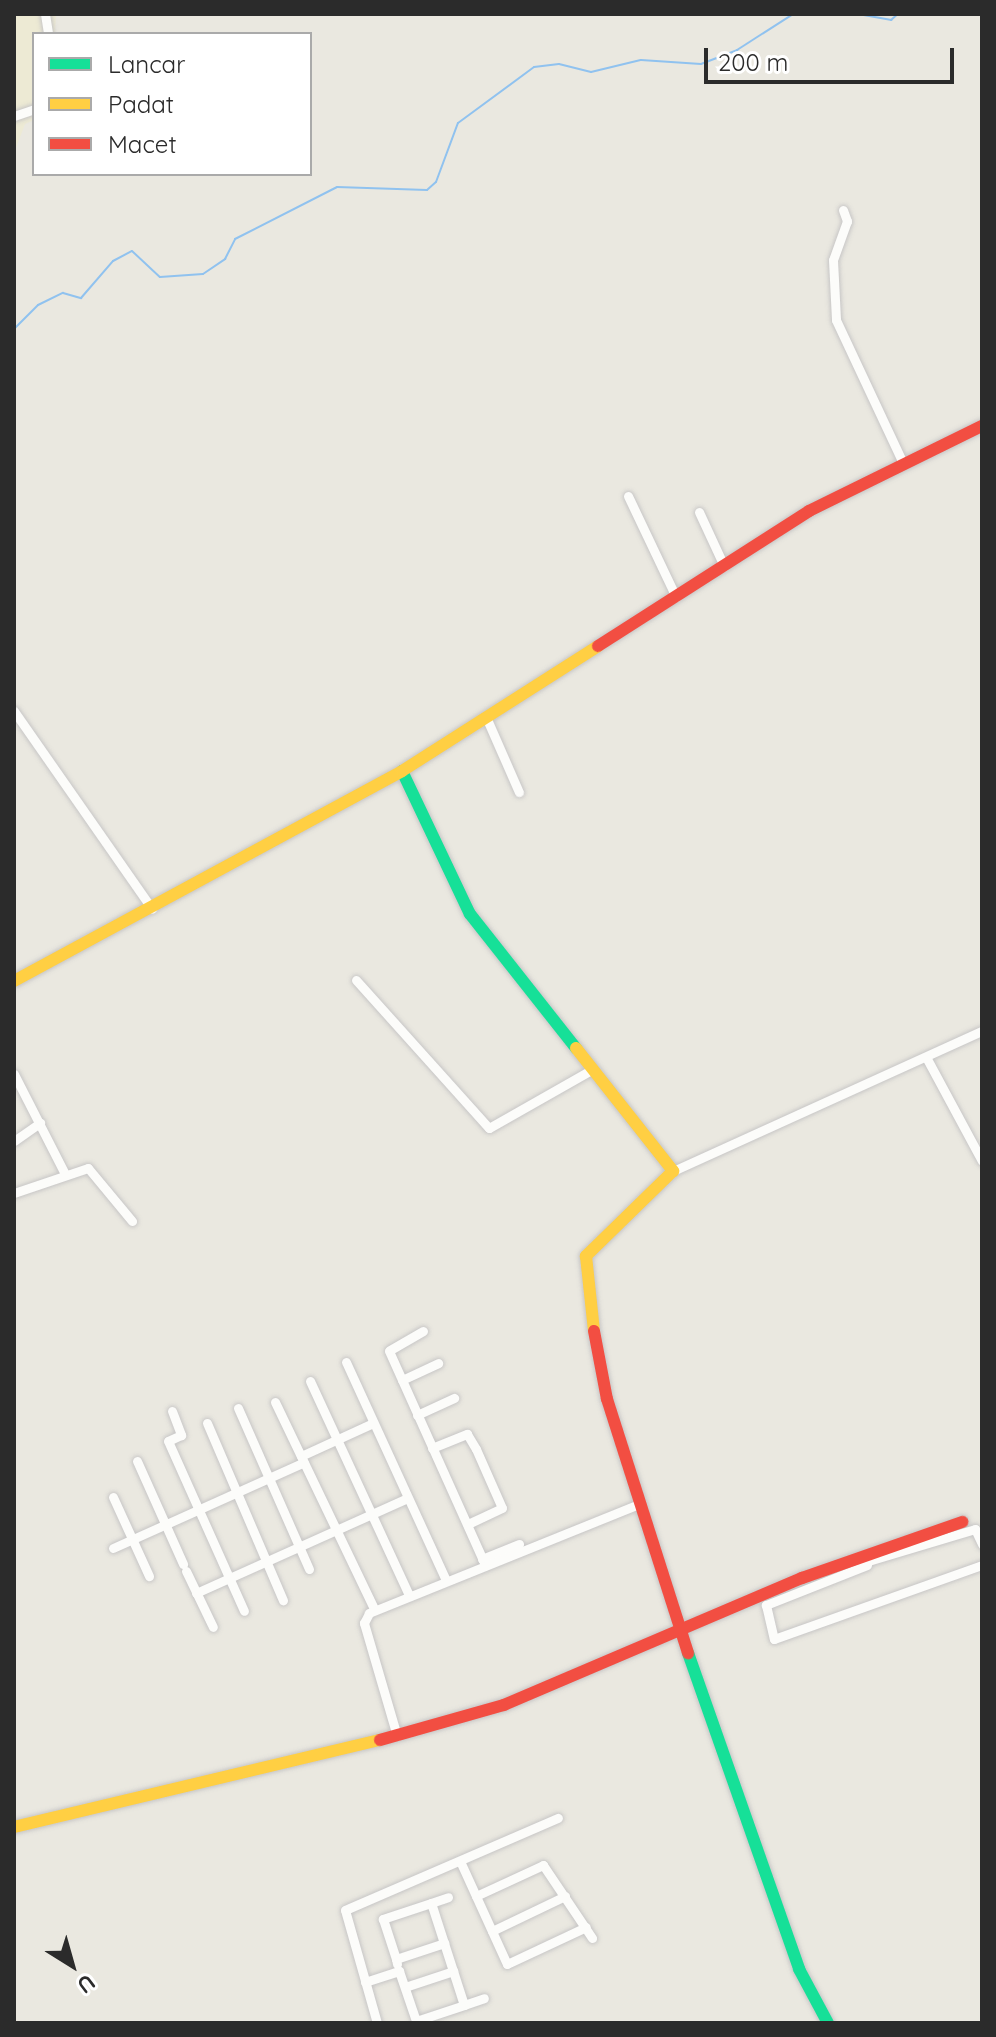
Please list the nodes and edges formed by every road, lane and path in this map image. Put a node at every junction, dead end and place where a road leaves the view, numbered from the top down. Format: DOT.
graph roads {
  1 [pos="843,210"];
  2 [pos="982,426"];
  3 [pos="903,463"];
  4 [pos="628,496"];
  5 [pos="699,512"];
  6 [pos="724,566"];
  7 [pos="676,597"];
  8 [pos="14,711"];
  9 [pos="486,717"];
  10 [pos="402,771"];
  11 [pos="519,792"];
  12 [pos="152,909"];
  13 [pos="356,980"];
  14 [pos="14,981"];
  15 [pos="982,1031"];
  16 [pos="926,1057"];
  17 [pos="593,1069"];
  18 [pos="14,1074"];
  19 [pos="18,1091"];
  20 [pos="40,1123"];
  21 [pos="14,1141"];
  22 [pos="982,1161"];
  23 [pos="673,1171"];
  24 [pos="65,1174"];
  25 [pos="14,1193"];
  26 [pos="132,1221"];
  27 [pos="423,1331"];
  28 [pos="346,1362"];
  29 [pos="438,1363"];
  30 [pos="402,1380"];
  31 [pos="310,1381"];
  32 [pos="454,1398"];
  33 [pos="275,1402"];
  34 [pos="238,1408"];
  35 [pos="172,1411"];
  36 [pos="417,1415"];
  37 [pos="207,1423"];
  38 [pos="373,1423"];
  39 [pos="337,1439"];
  40 [pos="432,1448"];
  41 [pos="303,1459"];
  42 [pos="137,1461"];
  43 [pos="268,1478"];
  44 [pos="238,1492"];
  45 [pos="113,1497"];
  46 [pos="407,1498"];
  47 [pos="641,1503"];
  48 [pos="201,1509"];
  49 [pos="371,1514"];
  50 [pos="962,1522"];
  51 [pos="166,1524"];
  52 [pos="467,1524"];
  53 [pos="336,1529"];
  54 [pos="132,1539"];
  55 [pos="519,1544"];
  56 [pos="982,1544"];
  57 [pos="297,1547"];
  58 [pos="113,1548"];
  59 [pos="864,1560"];
  60 [pos="266,1561"];
  61 [pos="483,1562"];
  62 [pos="982,1565"];
  63 [pos="309,1569"];
  64 [pos="149,1576"];
  65 [pos="230,1578"];
  66 [pos="446,1580"];
  67 [pos="196,1593"];
  68 [pos="409,1595"];
  69 [pos="283,1600"];
  70 [pos="374,1609"];
  71 [pos="244,1611"];
  72 [pos="213,1627"];
  73 [pos="681,1628"];
  74 [pos="397,1736"];
  75 [pos="558,1818"];
  76 [pos="14,1827"];
  77 [pos="460,1861"];
  78 [pos="476,1896"];
  79 [pos="565,1896"];
  80 [pos="448,1897"];
  81 [pos="431,1903"];
  82 [pos="379,1907"];
  83 [pos="383,1919"];
  84 [pos="586,1927"];
  85 [pos="492,1931"];
  86 [pos="592,1938"];
  87 [pos="444,1943"];
  88 [pos="396,1959"];
  89 [pos="399,1971"];
  90 [pos="453,1971"];
  91 [pos="365,1982"];
  92 [pos="405,1987"];
  93 [pos="484,1998"];
  94 [pos="464,2005"];
  95 [pos="416,2022"];
  96 [pos="377,2023"];
  97 [pos="828,2023"];
  1 -- 3 [label="street"];
  2 -- 3 [label="street"];
  3 -- 6 [label="street"];
  4 -- 7 [label="street"];
  5 -- 6 [label="street"];
  6 -- 7 [label="street"];
  7 -- 9 [label="street"];
  8 -- 12 [label="street"];
  9 -- 10 [label="street"];
  9 -- 11 [label="street"];
  10 -- 12 [label="street"];
  10 -- 17 [label="street"];
  12 -- 14 [label="street"];
  13 -- 17 [label="street"];
  15 -- 16 [label="street"];
  16 -- 22 [label="street"];
  16 -- 23 [label="street"];
  17 -- 23 [label="street"];
  18 -- 19 [label="street"];
  19 -- 20 [label="street"];
  20 -- 21 [label="street"];
  20 -- 24 [label="street"];
  23 -- 47 [label="street"];
  24 -- 25 [label="street"];
  24 -- 26 [label="street"];
  27 -- 30 [label="street"];
  28 -- 38 [label="street"];
  29 -- 30 [label="street"];
  30 -- 36 [label="street"];
  31 -- 39 [label="street"];
  32 -- 36 [label="street"];
  33 -- 41 [label="street"];
  34 -- 43 [label="street"];
  35 -- 48 [label="street"];
  36 -- 40 [label="street"];
  37 -- 44 [label="street"];
  38 -- 39 [label="street"];
  38 -- 46 [label="street"];
  39 -- 41 [label="street"];
  39 -- 49 [label="street"];
  40 -- 52 [label="street"];
  40 -- 52 [label="street"];
  41 -- 43 [label="street"];
  41 -- 53 [label="street"];
  42 -- 51 [label="street"];
  43 -- 44 [label="street"];
  43 -- 57 [label="street"];
  44 -- 48 [label="street"];
  44 -- 60 [label="street"];
  45 -- 54 [label="street"];
  46 -- 49 [label="street"];
  46 -- 66 [label="street"];
  47 -- 61 [label="street"];
  47 -- 73 [label="street"];
  48 -- 51 [label="street"];
  48 -- 65 [label="street"];
  49 -- 53 [label="street"];
  49 -- 68 [label="street"];
  50 -- 59 [label="street"];
  51 -- 54 [label="street"];
  51 -- 67 [label="street"];
  52 -- 61 [label="street"];
  53 -- 57 [label="street"];
  53 -- 70 [label="street"];
  54 -- 58 [label="street"];
  54 -- 64 [label="street"];
  55 -- 61 [label="street"];
  56 -- 59 [label="street"];
  57 -- 60 [label="street"];
  57 -- 63 [label="street"];
  59 -- 62 [label="street"];
  59 -- 73 [label="street"];
  60 -- 65 [label="street"];
  60 -- 69 [label="street"];
  61 -- 66 [label="street"];
  65 -- 67 [label="street"];
  65 -- 71 [label="street"];
  66 -- 68 [label="street"];
  67 -- 72 [label="street"];
  68 -- 70 [label="street"];
  70 -- 74 [label="street"];
  73 -- 74 [label="street"];
  73 -- 97 [label="street"];
  74 -- 76 [label="street"];
  75 -- 77 [label="street"];
  77 -- 78 [label="street"];
  77 -- 91 [label="street"];
  78 -- 79 [label="street"];
  78 -- 85 [label="street"];
  79 -- 84 [label="street"];
  79 -- 85 [label="street"];
  80 -- 81 [label="street"];
  81 -- 83 [label="street"];
  81 -- 87 [label="street"];
  82 -- 83 [label="street"];
  83 -- 88 [label="street"];
  84 -- 85 [label="street"];
  84 -- 86 [label="street"];
  87 -- 88 [label="street"];
  87 -- 90 [label="street"];
  88 -- 89 [label="street"];
  89 -- 91 [label="street"];
  89 -- 92 [label="street"];
  90 -- 92 [label="street"];
  90 -- 94 [label="street"];
  91 -- 96 [label="street"];
  92 -- 95 [label="street"];
  93 -- 94 [label="street"];
  94 -- 95 [label="street"];
}
